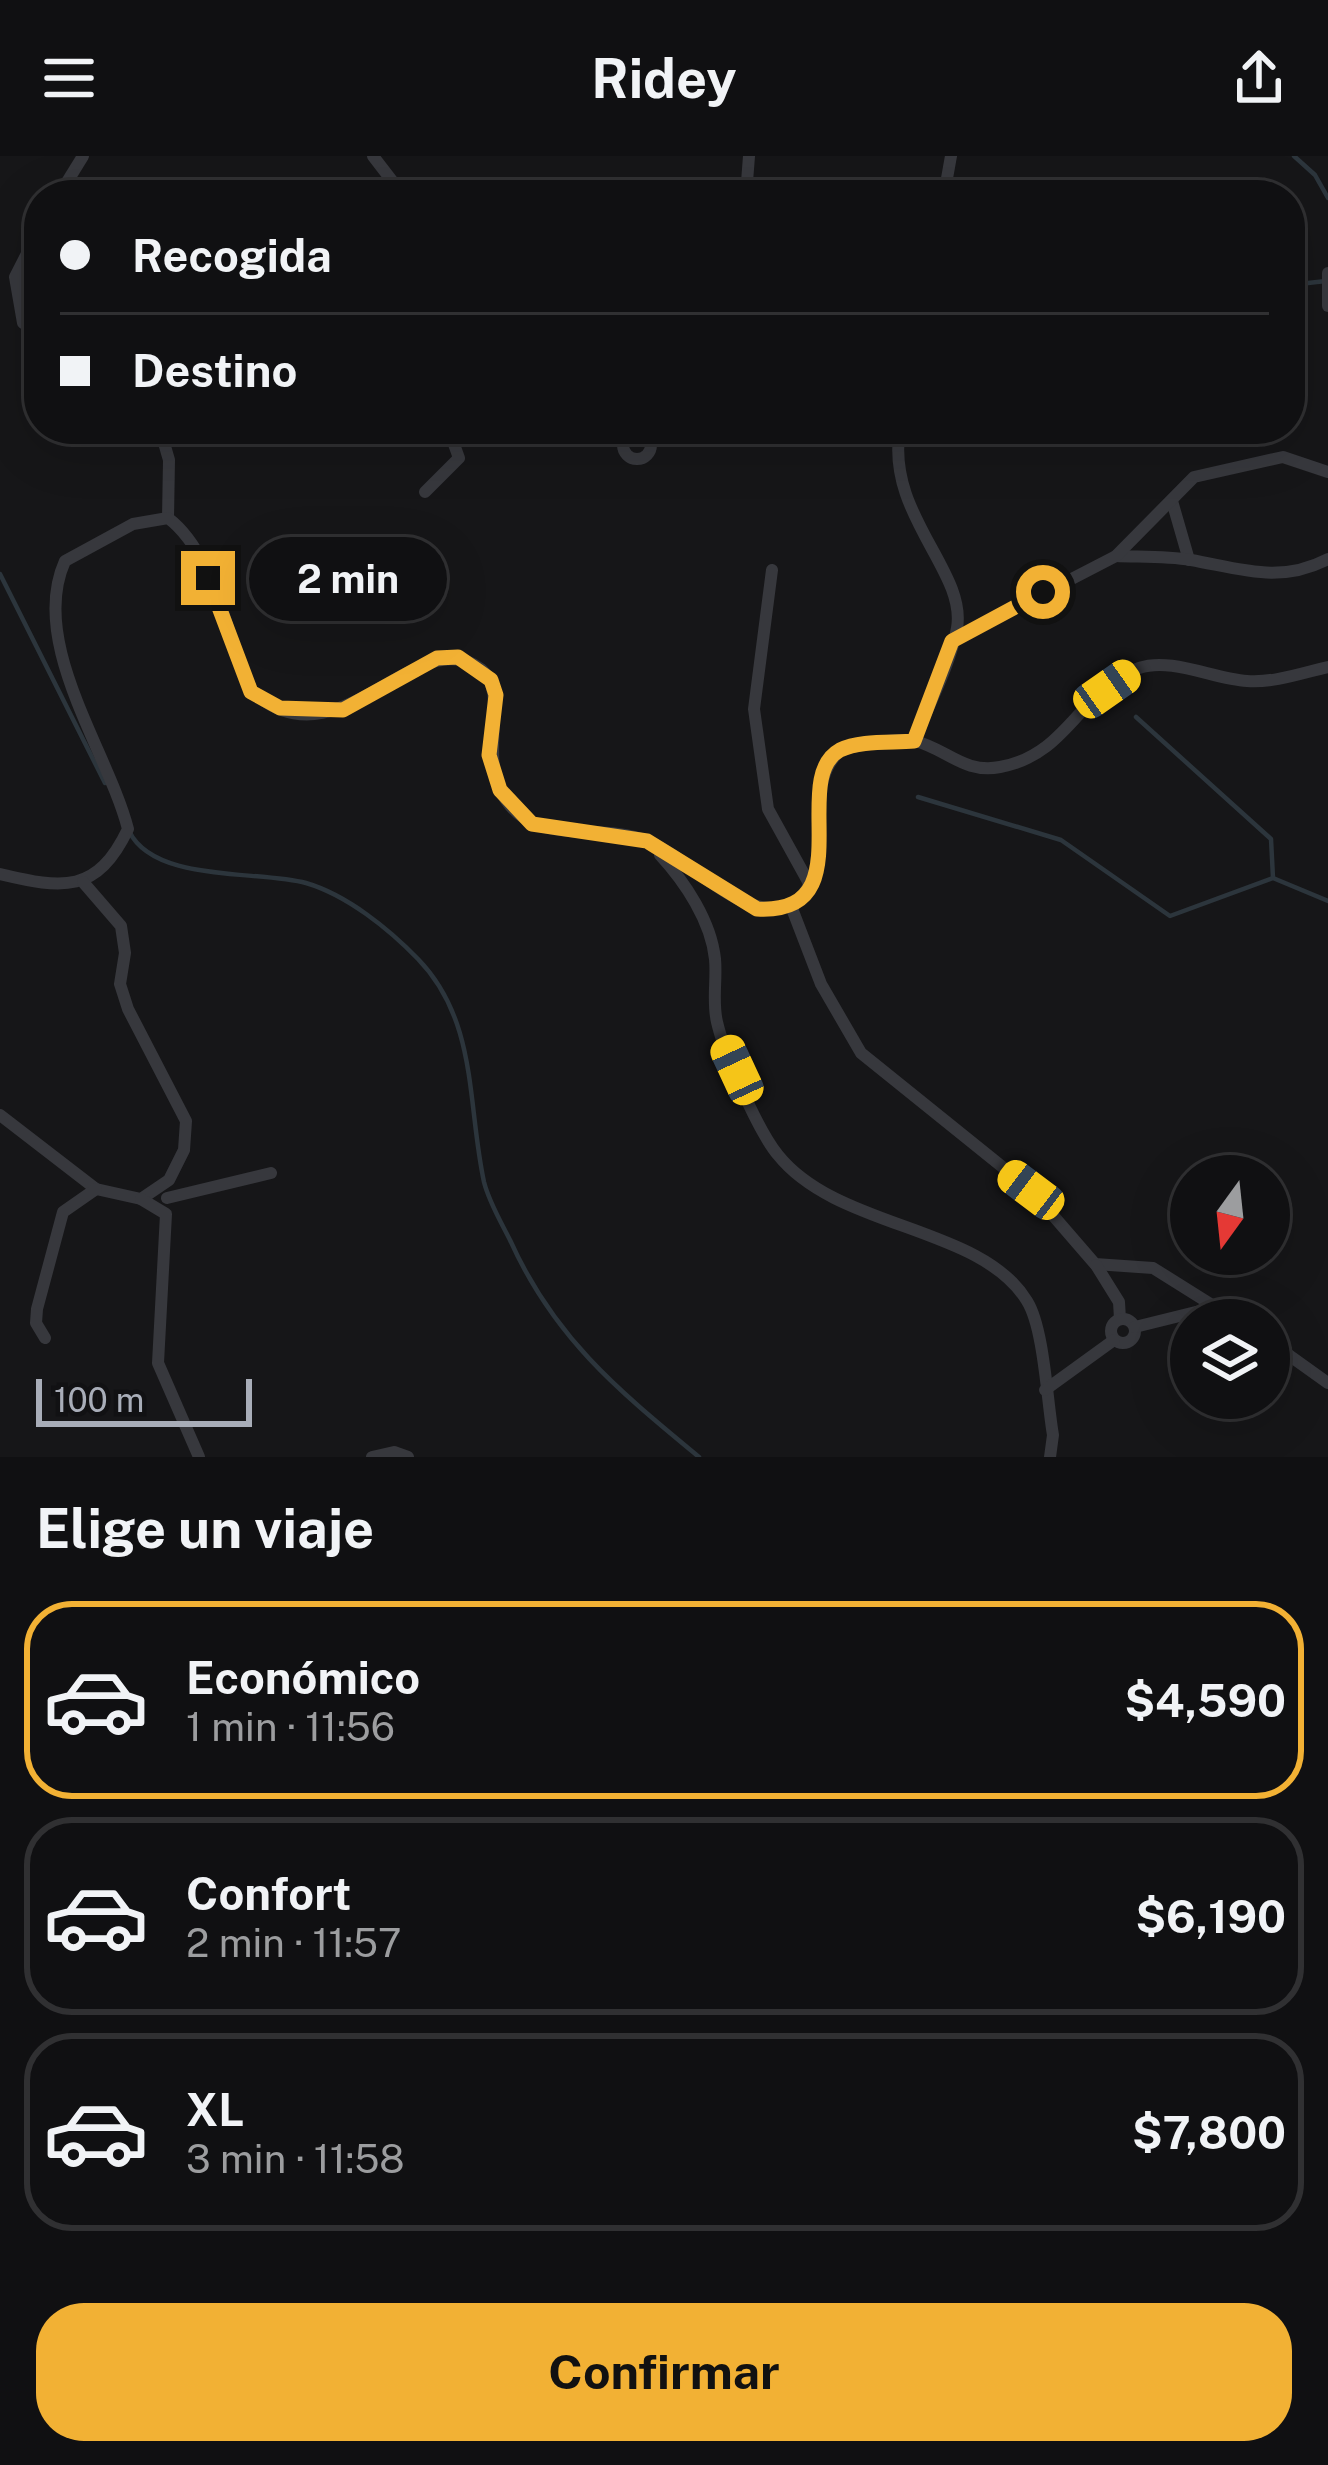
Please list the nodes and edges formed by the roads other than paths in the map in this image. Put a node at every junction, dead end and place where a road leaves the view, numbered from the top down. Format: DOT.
graph roads {
  1 [pos="373,156"];
  2 [pos="391,180"];
  3 [pos="24,259"];
  4 [pos="1328,273"];
  5 [pos="1328,306"];
  6 [pos="24,323"];
  7 [pos="164,444"];
  8 [pos="455,444"];
  9 [pos="898,444"];
  10 [pos="1328,472"];
  11 [pos="425,491"];
  12 [pos="1172,501"];
  13 [pos="168,518"];
  14 [pos="1116,556"];
  15 [pos="1328,559"];
  16 [pos="1189,560"];
  17 [pos="772,570"];
  18 [pos="952,641"];
  19 [pos="1328,667"];
  20 [pos="914,741"];
  21 [pos="647,841"];
  22 [pos="0,874"];
  23 [pos="83,881"];
  24 [pos="810,886"];
  25 [pos="791,906"];
  26 [pos="0,1114"];
  27 [pos="272,1173"];
  28 [pos="169,1180"];
  29 [pos="96,1190"];
  30 [pos="141,1199"];
  31 [pos="166,1206"];
  32 [pos="1095,1264"];
  33 [pos="1203,1299"];
  34 [pos="1120,1318"];
  35 [pos="1170,1318"];
  36 [pos="1136,1327"];
  37 [pos="45,1338"];
  38 [pos="1114,1340"];
  39 [pos="1290,1356"];
  40 [pos="1328,1383"];
  41 [pos="1046,1390"];
  42 [pos="199,1457"];
  43 [pos="371,1457"];
  44 [pos="408,1457"];
  45 [pos="1050,1457"];
  1 -- 2 [label="street"];
  3 -- 6 [label="street"];
  4 -- 5 [label="street"];
  7 -- 13 [label="street"];
  8 -- 11 [label="street"];
  9 -- 18 [label="street"];
  10 -- 12 [label="street"];
  12 -- 14 [label="street"];
  12 -- 16 [label="street"];
  13 -- 21 [label="street"];
  13 -- 23 [label="street"];
  14 -- 16 [label="street"];
  14 -- 18 [label="street"];
  15 -- 16 [label="street"];
  17 -- 24 [label="street"];
  18 -- 20 [label="street"];
  19 -- 20 [label="street"];
  20 -- 24 [label="street"];
  21 -- 25 [label="street"];
  21 -- 41 [label="street"];
  22 -- 23 [label="street"];
  23 -- 28 [label="street"];
  24 -- 25 [label="street"];
  25 -- 32 [label="street"];
  26 -- 29 [label="street"];
  27 -- 31 [label="street"];
  28 -- 30 [label="street"];
  28 -- 31 [label="street"];
  29 -- 30 [label="street"];
  29 -- 37 [label="street"];
  30 -- 31 [label="street"];
  31 -- 42 [label="street"];
  32 -- 33 [label="street"];
  32 -- 34 [label="street"];
  34 -- 36 [label="street"];
  34 -- 38 [label="street"];
  35 -- 36 [label="street"];
  36 -- 38 [label="street"];
  38 -- 41 [label="street"];
  39 -- 40 [label="street"];
  41 -- 45 [label="street"];
  43 -- 44 [label="street"];
}
